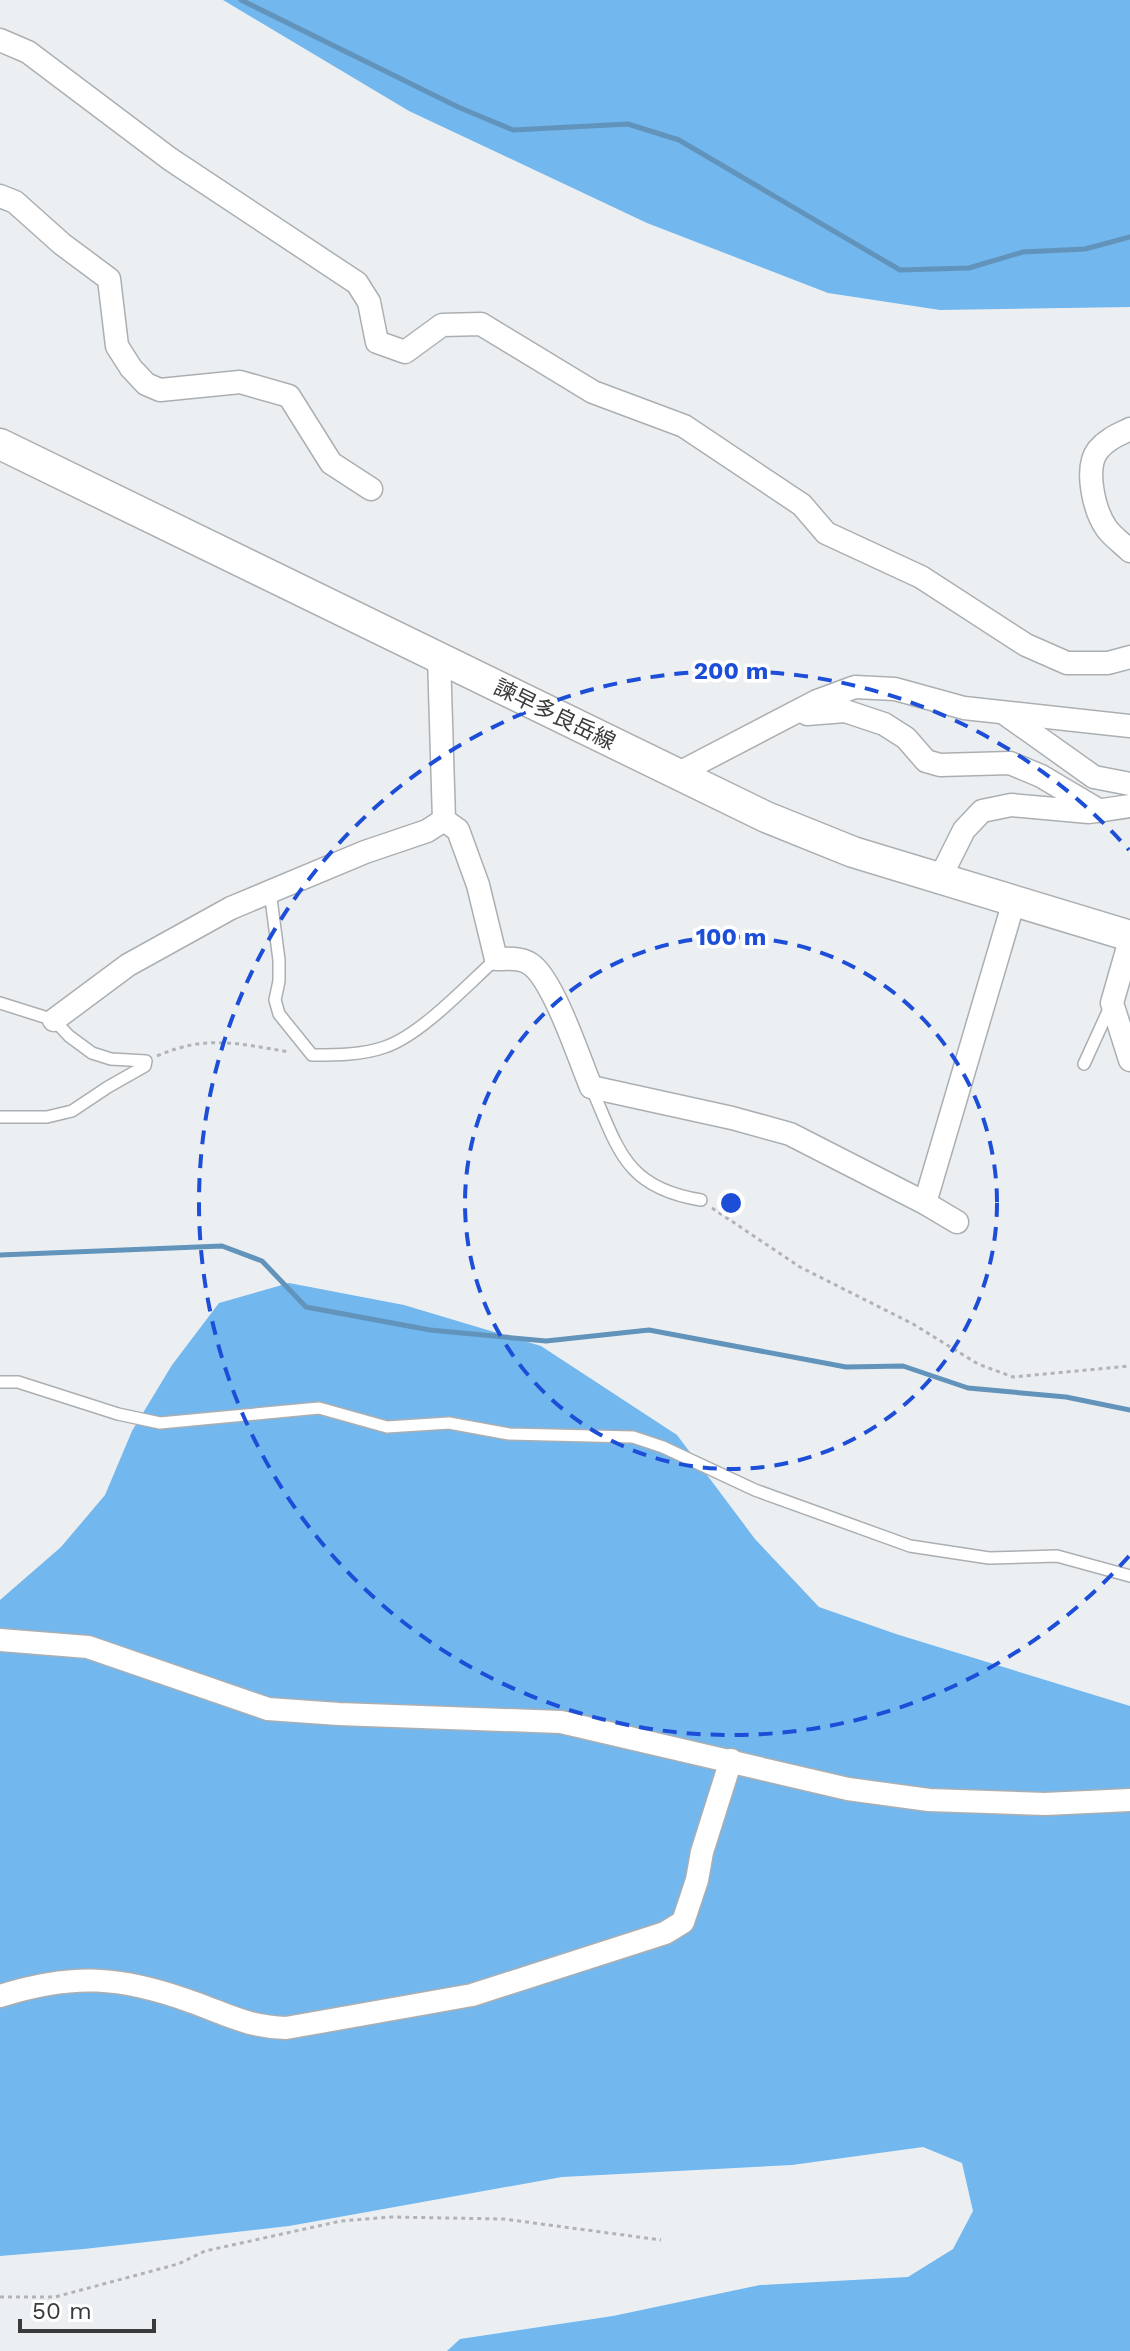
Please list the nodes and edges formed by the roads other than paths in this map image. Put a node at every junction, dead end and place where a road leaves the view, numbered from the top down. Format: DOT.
graph roads {
  1 [pos="0,40"];
  2 [pos="0,196"];
  3 [pos="1130,429"];
  4 [pos="0,444"];
  5 [pos="371,489"];
  6 [pos="1130,551"];
  7 [pos="439,657"];
  8 [pos="1130,657"];
  9 [pos="1003,713"];
  10 [pos="784,717"];
  11 [pos="1130,726"];
  12 [pos="677,774"];
  13 [pos="1130,784"];
  14 [pos="1130,806"];
  15 [pos="1100,811"];
  16 [pos="444,820"];
  17 [pos="940,878"];
  18 [pos="270,891"];
  19 [pos="1014,901"];
  20 [pos="1130,938"];
  21 [pos="496,959"];
  22 [pos="0,1003"];
  23 [pos="1112,1003"];
  24 [pos="54,1020"];
  25 [pos="1130,1060"];
  26 [pos="1084,1064"];
  27 [pos="591,1087"];
  28 [pos="0,1117"];
  29 [pos="701,1200"];
  30 [pos="925,1203"];
  31 [pos="957,1222"];
  32 [pos="0,1382"];
  33 [pos="1130,1576"];
  34 [pos="0,1640"];
  35 [pos="731,1760"];
  36 [pos="1130,1800"];
  37 [pos="0,1996"];
  1 -- 8 [label="street"];
  2 -- 5 [label="street"];
  3 -- 6 [label="street"];
  4 -- 7 [label="main road, 諫早多良岳線"];
  7 -- 12 [label="main road, 諫早多良岳線"];
  7 -- 16 [label="street"];
  9 -- 10 [label="street"];
  9 -- 11 [label="street"];
  9 -- 13 [label="street"];
  10 -- 12 [label="street"];
  10 -- 15 [label="street"];
  12 -- 17 [label="main road, 諫早多良岳線"];
  14 -- 15 [label="street"];
  15 -- 17 [label="street"];
  16 -- 18 [label="street"];
  16 -- 21 [label="street"];
  17 -- 19 [label="main road, 諫早多良岳線"];
  18 -- 21 [label="lane"];
  18 -- 24 [label="street"];
  19 -- 20 [label="main road, 諫早多良岳線"];
  19 -- 30 [label="street"];
  20 -- 23 [label="street"];
  21 -- 27 [label="street"];
  22 -- 24 [label="lane"];
  23 -- 25 [label="street"];
  23 -- 26 [label="lane"];
  24 -- 28 [label="lane"];
  27 -- 29 [label="lane"];
  27 -- 30 [label="street"];
  30 -- 31 [label="street"];
  32 -- 33 [label="lane"];
  34 -- 35 [label="street"];
  35 -- 36 [label="street"];
  35 -- 37 [label="street"];
}
